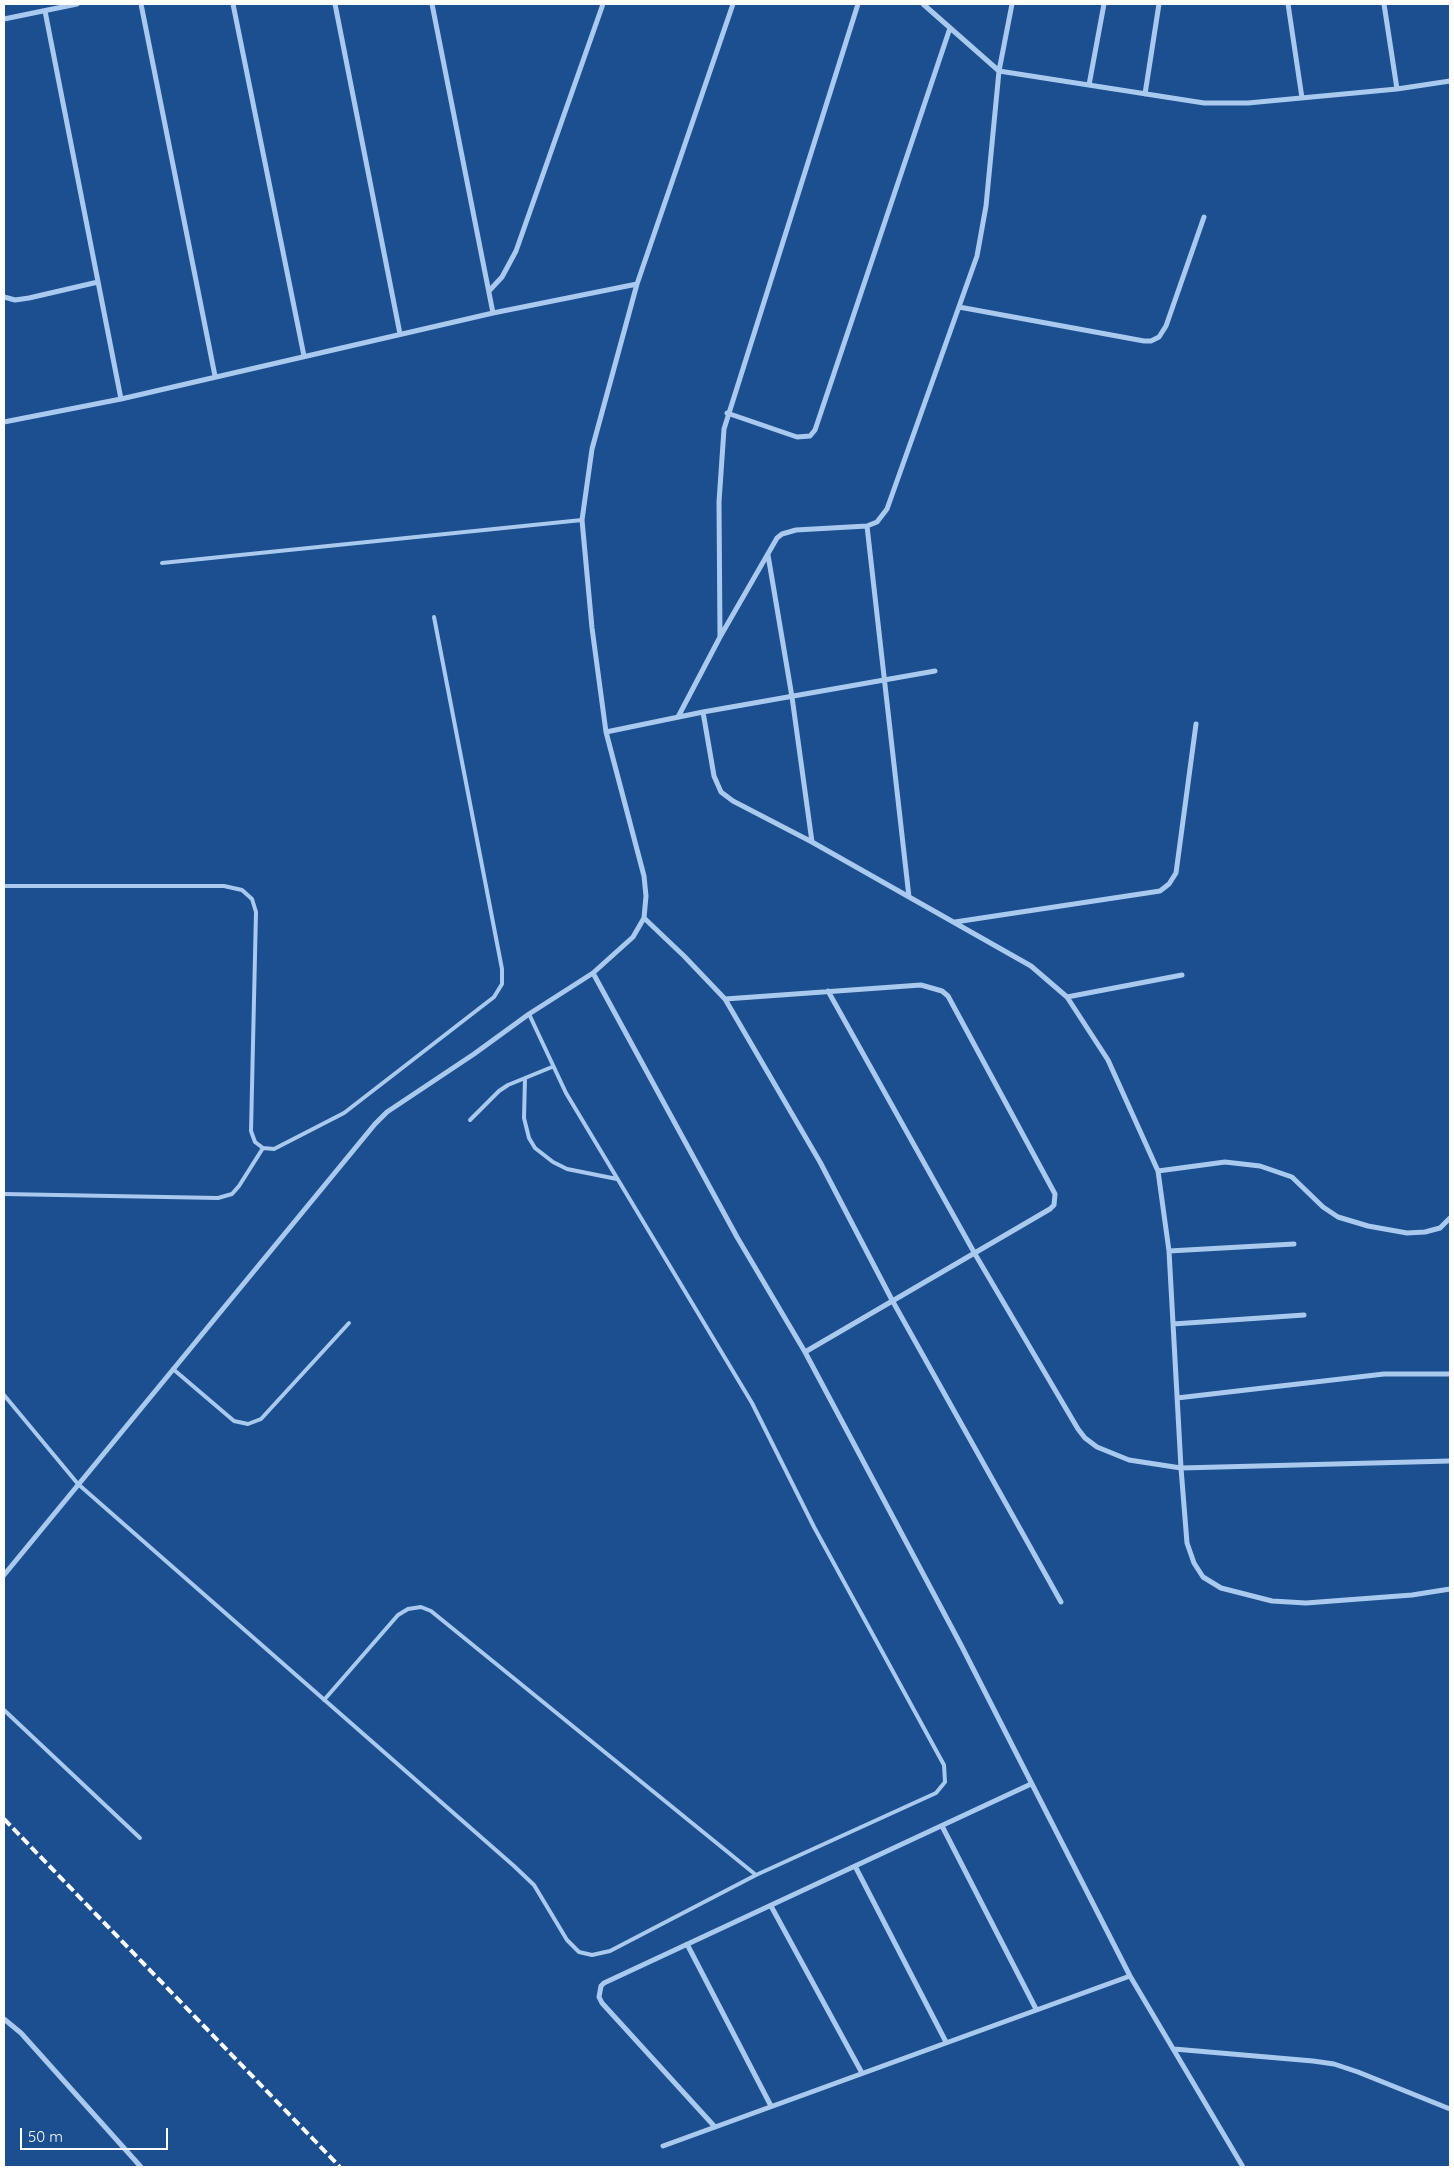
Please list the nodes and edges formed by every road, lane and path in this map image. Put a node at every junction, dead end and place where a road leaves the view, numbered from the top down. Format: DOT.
graph roads {
  1 [pos="77,4"];
  2 [pos="140,4"];
  3 [pos="233,4"];
  4 [pos="335,4"];
  5 [pos="432,4"];
  6 [pos="603,4"];
  7 [pos="734,4"];
  8 [pos="858,4"];
  9 [pos="923,4"];
  10 [pos="1012,4"];
  11 [pos="1104,4"];
  12 [pos="1159,4"];
  13 [pos="1288,4"];
  14 [pos="1384,4"];
  15 [pos="45,11"];
  16 [pos="4,20"];
  17 [pos="950,28"];
  18 [pos="999,71"];
  19 [pos="1450,81"];
  20 [pos="1089,86"];
  21 [pos="1397,89"];
  22 [pos="1144,94"];
  23 [pos="1302,98"];
  24 [pos="1204,217"];
  25 [pos="98,282"];
  26 [pos="637,284"];
  27 [pos="488,291"];
  28 [pos="4,297"];
  29 [pos="959,306"];
  30 [pos="493,313"];
  31 [pos="400,334"];
  32 [pos="304,356"];
  33 [pos="215,376"];
  34 [pos="121,399"];
  35 [pos="727,413"];
  36 [pos="4,422"];
  37 [pos="582,520"];
  38 [pos="867,526"];
  39 [pos="768,554"];
  40 [pos="162,563"];
  41 [pos="434,616"];
  42 [pos="720,637"];
  43 [pos="935,671"];
  44 [pos="885,680"];
  45 [pos="792,697"];
  46 [pos="704,712"];
  47 [pos="678,717"];
  48 [pos="1196,724"];
  49 [pos="606,732"];
  50 [pos="812,842"];
  51 [pos="4,886"];
  52 [pos="910,897"];
  53 [pos="644,918"];
  54 [pos="954,922"];
  55 [pos="593,973"];
  56 [pos="1182,975"];
  57 [pos="828,991"];
  58 [pos="1067,997"];
  59 [pos="724,999"];
  60 [pos="529,1014"];
  61 [pos="552,1068"];
  62 [pos="526,1078"];
  63 [pos="470,1120"];
  64 [pos="263,1148"];
  65 [pos="1158,1171"];
  66 [pos="617,1179"];
  67 [pos="4,1194"];
  68 [pos="1450,1218"];
  69 [pos="1294,1244"];
  70 [pos="1168,1251"];
  71 [pos="975,1254"];
  72 [pos="892,1300"];
  73 [pos="1304,1315"];
  74 [pos="349,1322"];
  75 [pos="1173,1324"];
  76 [pos="805,1352"];
  77 [pos="173,1369"];
  78 [pos="1450,1374"];
  79 [pos="4,1395"];
  80 [pos="1177,1398"];
  81 [pos="1450,1461"];
  82 [pos="1181,1468"];
  83 [pos="78,1484"];
  84 [pos="4,1575"];
  85 [pos="1450,1590"];
  86 [pos="1061,1602"];
  87 [pos="324,1700"];
  88 [pos="4,1710"];
  89 [pos="1031,1784"];
  90 [pos="942,1826"];
  91 [pos="140,1838"];
  92 [pos="855,1866"];
  93 [pos="756,1875"];
  94 [pos="771,1906"];
  95 [pos="687,1944"];
  96 [pos="1130,1976"];
  97 [pos="1036,2009"];
  98 [pos="4,2019"];
  99 [pos="946,2042"];
  100 [pos="1174,2049"];
  101 [pos="862,2073"];
  102 [pos="771,2106"];
  103 [pos="1450,2109"];
  104 [pos="715,2127"];
  105 [pos="663,2146"];
  106 [pos="141,2167"];
  107 [pos="1243,2167"];
  1 -- 15 [label="street"];
  2 -- 33 [label="street"];
  3 -- 32 [label="street"];
  4 -- 31 [label="street"];
  5 -- 27 [label="street"];
  6 -- 27 [label="street"];
  7 -- 26 [label="street"];
  8 -- 35 [label="street"];
  9 -- 17 [label="street"];
  10 -- 18 [label="street"];
  11 -- 20 [label="street"];
  12 -- 22 [label="street"];
  13 -- 23 [label="street"];
  14 -- 21 [label="street"];
  15 -- 16 [label="street"];
  15 -- 25 [label="street"];
  17 -- 18 [label="street"];
  17 -- 35 [label="street"];
  18 -- 20 [label="street"];
  18 -- 29 [label="street"];
  19 -- 21 [label="street"];
  20 -- 22 [label="street"];
  21 -- 23 [label="street"];
  22 -- 23 [label="street"];
  24 -- 29 [label="street"];
  25 -- 28 [label="street"];
  25 -- 34 [label="street"];
  26 -- 30 [label="street"];
  26 -- 37 [label="street"];
  27 -- 30 [label="street"];
  29 -- 38 [label="street"];
  30 -- 31 [label="street"];
  31 -- 32 [label="street"];
  32 -- 33 [label="street"];
  33 -- 34 [label="street"];
  34 -- 36 [label="street"];
  35 -- 42 [label="street"];
  37 -- 40 [label="lane"];
  37 -- 49 [label="street"];
  38 -- 39 [label="street"];
  38 -- 44 [label="street"];
  39 -- 42 [label="street"];
  39 -- 45 [label="street"];
  41 -- 64 [label="lane"];
  42 -- 47 [label="street"];
  43 -- 44 [label="street"];
  44 -- 45 [label="street"];
  44 -- 52 [label="street"];
  45 -- 46 [label="street"];
  45 -- 50 [label="street"];
  46 -- 47 [label="street"];
  46 -- 50 [label="street"];
  47 -- 49 [label="street"];
  48 -- 54 [label="street"];
  49 -- 53 [label="street"];
  50 -- 52 [label="street"];
  51 -- 64 [label="lane"];
  52 -- 54 [label="street"];
  53 -- 55 [label="street"];
  53 -- 59 [label="street"];
  54 -- 58 [label="street"];
  55 -- 60 [label="street"];
  55 -- 76 [label="street"];
  56 -- 58 [label="street"];
  57 -- 59 [label="street"];
  57 -- 71 [label="street"];
  57 -- 71 [label="street"];
  58 -- 65 [label="street"];
  59 -- 72 [label="street"];
  60 -- 61 [label="lane"];
  60 -- 77 [label="street"];
  61 -- 62 [label="lane"];
  61 -- 66 [label="lane"];
  62 -- 63 [label="lane"];
  62 -- 66 [label="lane"];
  64 -- 67 [label="lane"];
  65 -- 68 [label="street"];
  65 -- 70 [label="street"];
  66 -- 93 [label="lane"];
  69 -- 70 [label="street"];
  70 -- 75 [label="street"];
  71 -- 72 [label="street"];
  71 -- 82 [label="street"];
  72 -- 76 [label="street"];
  72 -- 86 [label="street"];
  73 -- 75 [label="street"];
  74 -- 77 [label="lane"];
  75 -- 80 [label="street"];
  76 -- 89 [label="street"];
  77 -- 83 [label="street"];
  78 -- 80 [label="street"];
  79 -- 83 [label="lane"];
  80 -- 82 [label="street"];
  81 -- 82 [label="street"];
  82 -- 85 [label="street"];
  83 -- 84 [label="street"];
  83 -- 87 [label="lane"];
  87 -- 93 [label="lane"];
  87 -- 93 [label="lane"];
  88 -- 91 [label="lane"];
  89 -- 90 [label="street"];
  89 -- 96 [label="street"];
  90 -- 92 [label="street"];
  90 -- 97 [label="street"];
  92 -- 94 [label="street"];
  92 -- 99 [label="street"];
  94 -- 95 [label="street"];
  94 -- 101 [label="street"];
  95 -- 102 [label="street"];
  95 -- 104 [label="street"];
  96 -- 97 [label="street"];
  96 -- 100 [label="street"];
  97 -- 99 [label="street"];
  98 -- 106 [label="street"];
  99 -- 101 [label="street"];
  100 -- 103 [label="street"];
  100 -- 107 [label="street"];
  101 -- 102 [label="street"];
  102 -- 104 [label="street"];
  104 -- 105 [label="street"];
}
